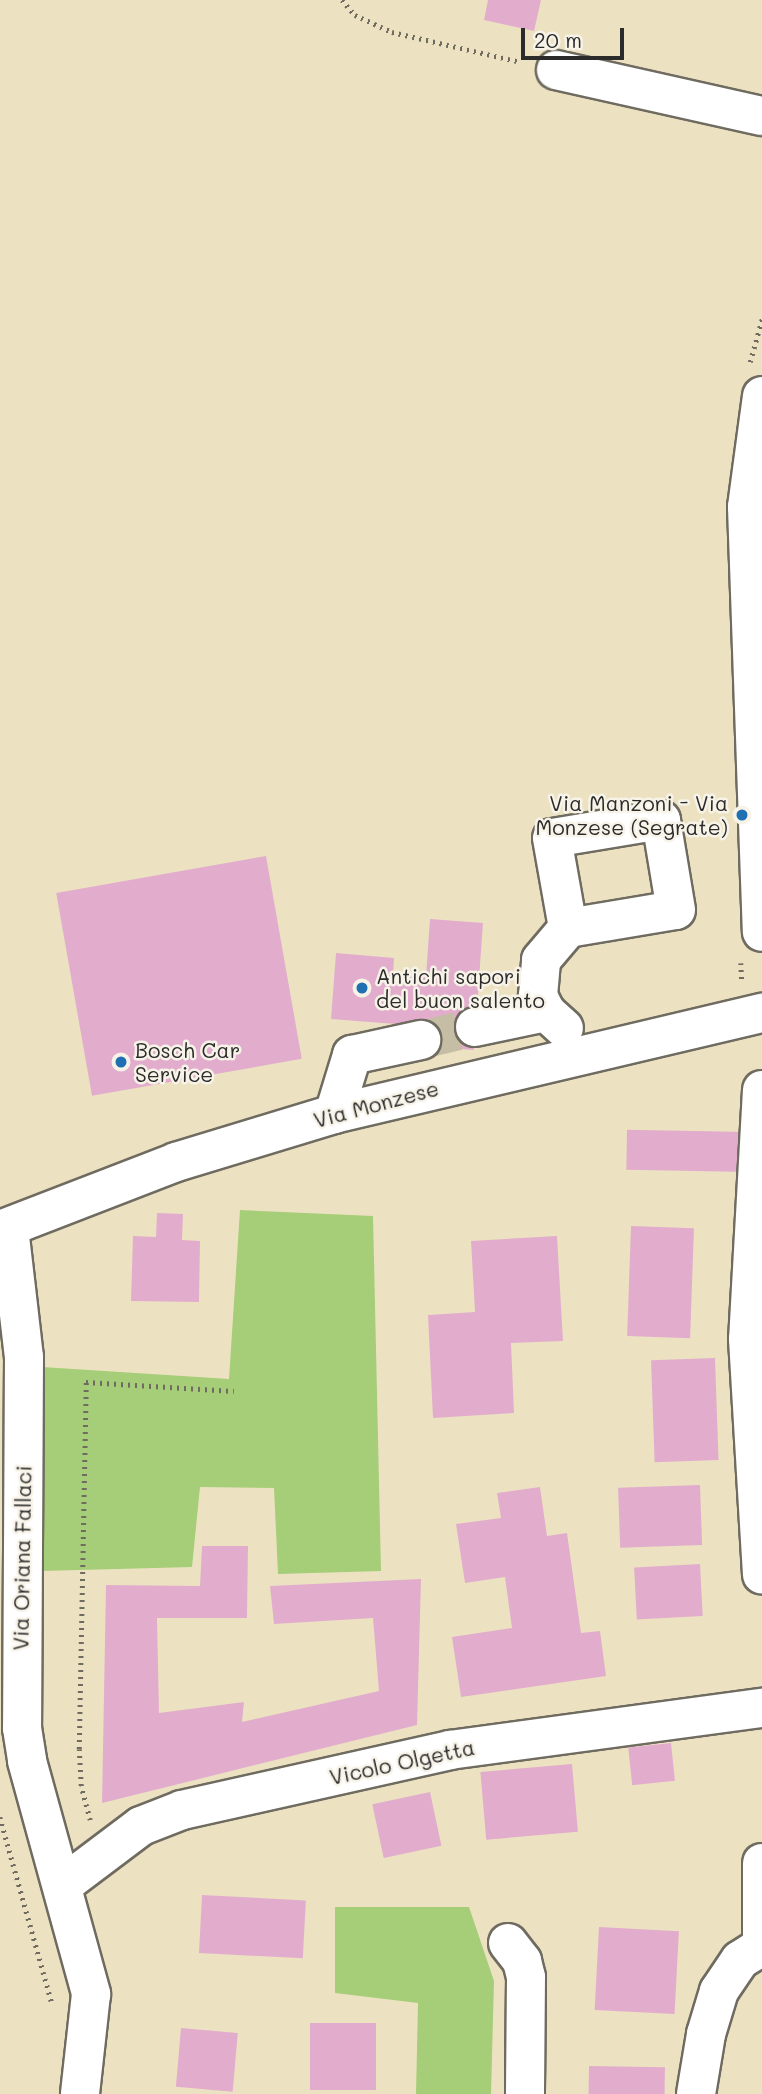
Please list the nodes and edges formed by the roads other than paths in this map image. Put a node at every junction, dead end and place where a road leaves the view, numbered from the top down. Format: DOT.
graph roads {
  1 [pos="556,70"];
  2 [pos="762,116"];
  3 [pos="762,396"];
  4 [pos="755,507"];
  5 [pos="568,928"];
  6 [pos="762,932"];
  7 [pos="546,1012"];
  8 [pos="762,1013"];
  9 [pos="475,1027"];
  10 [pos="421,1040"];
  11 [pos="588,1051"];
  12 [pos="762,1090"];
  13 [pos="334,1114"];
  14 [pos="4,1228"];
  15 [pos="757,1424"];
  16 [pos="762,1575"];
  17 [pos="762,1708"];
  18 [pos="762,1863"];
  19 [pos="64,1884"];
  20 [pos="762,1939"];
  21 [pos="508,1943"];
  22 [pos="762,1946"];
  23 [pos="80,2094"];
  24 [pos="525,2094"];
  25 [pos="696,2094"];
  1 -- 2 [label="street"];
  3 -- 4 [label="street"];
  4 -- 6 [label="street"];
  5 -- 7 [label="street"];
  7 -- 9 [label="street"];
  7 -- 11 [label="street"];
  8 -- 11 [label="street, Via Monzese"];
  10 -- 13 [label="street"];
  11 -- 13 [label="street, Via Monzese"];
  12 -- 15 [label="street"];
  13 -- 14 [label="street, Via Monzese"];
  14 -- 19 [label="street, Via Oriana Fallaci"];
  15 -- 16 [label="street"];
  17 -- 19 [label="street, Vicolo Olgetta"];
  18 -- 20 [label="street"];
  19 -- 23 [label="street, Via Oriana Fallaci"];
  21 -- 24 [label="street"];
  22 -- 25 [label="street"];
}
